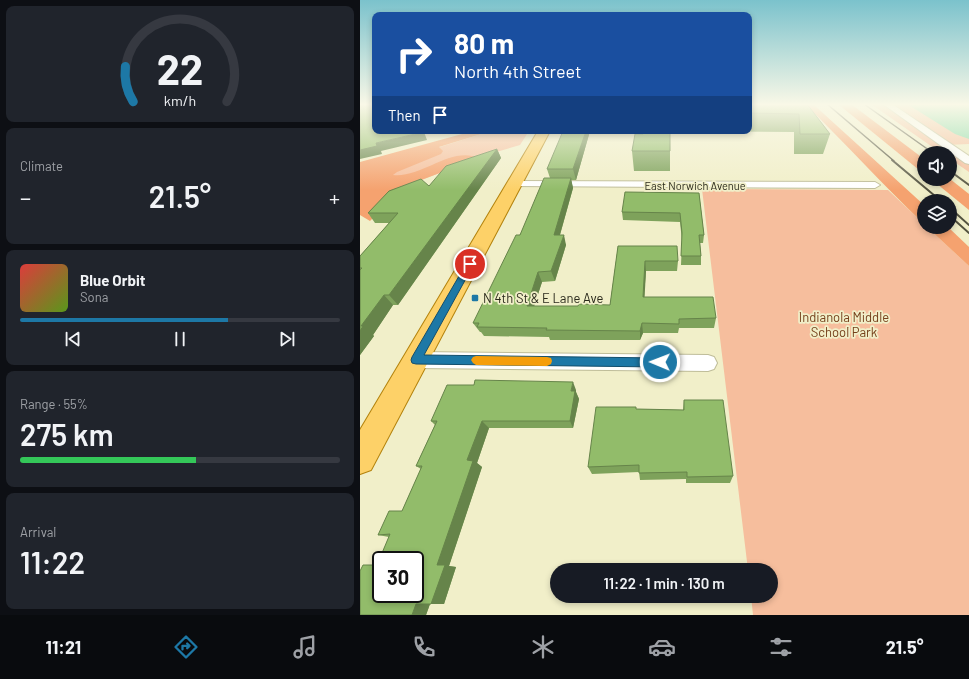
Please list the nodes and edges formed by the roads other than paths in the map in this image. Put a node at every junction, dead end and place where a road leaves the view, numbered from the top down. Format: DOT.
graph roads {
  1 [pos="928,133"];
  2 [pos="542,134"];
  3 [pos="969,161"];
  4 [pos="515,184"];
  5 [pos="875,185"];
  6 [pos="416,360"];
  7 [pos="708,363"];
  8 [pos="360,459"];
  1 -- 3 [label="street"];
  2 -- 4 [label="main road"];
  4 -- 5 [label="street, East Norwich Avenue"];
  4 -- 6 [label="main road"];
  6 -- 7 [label="street"];
  6 -- 8 [label="main road"];
}
